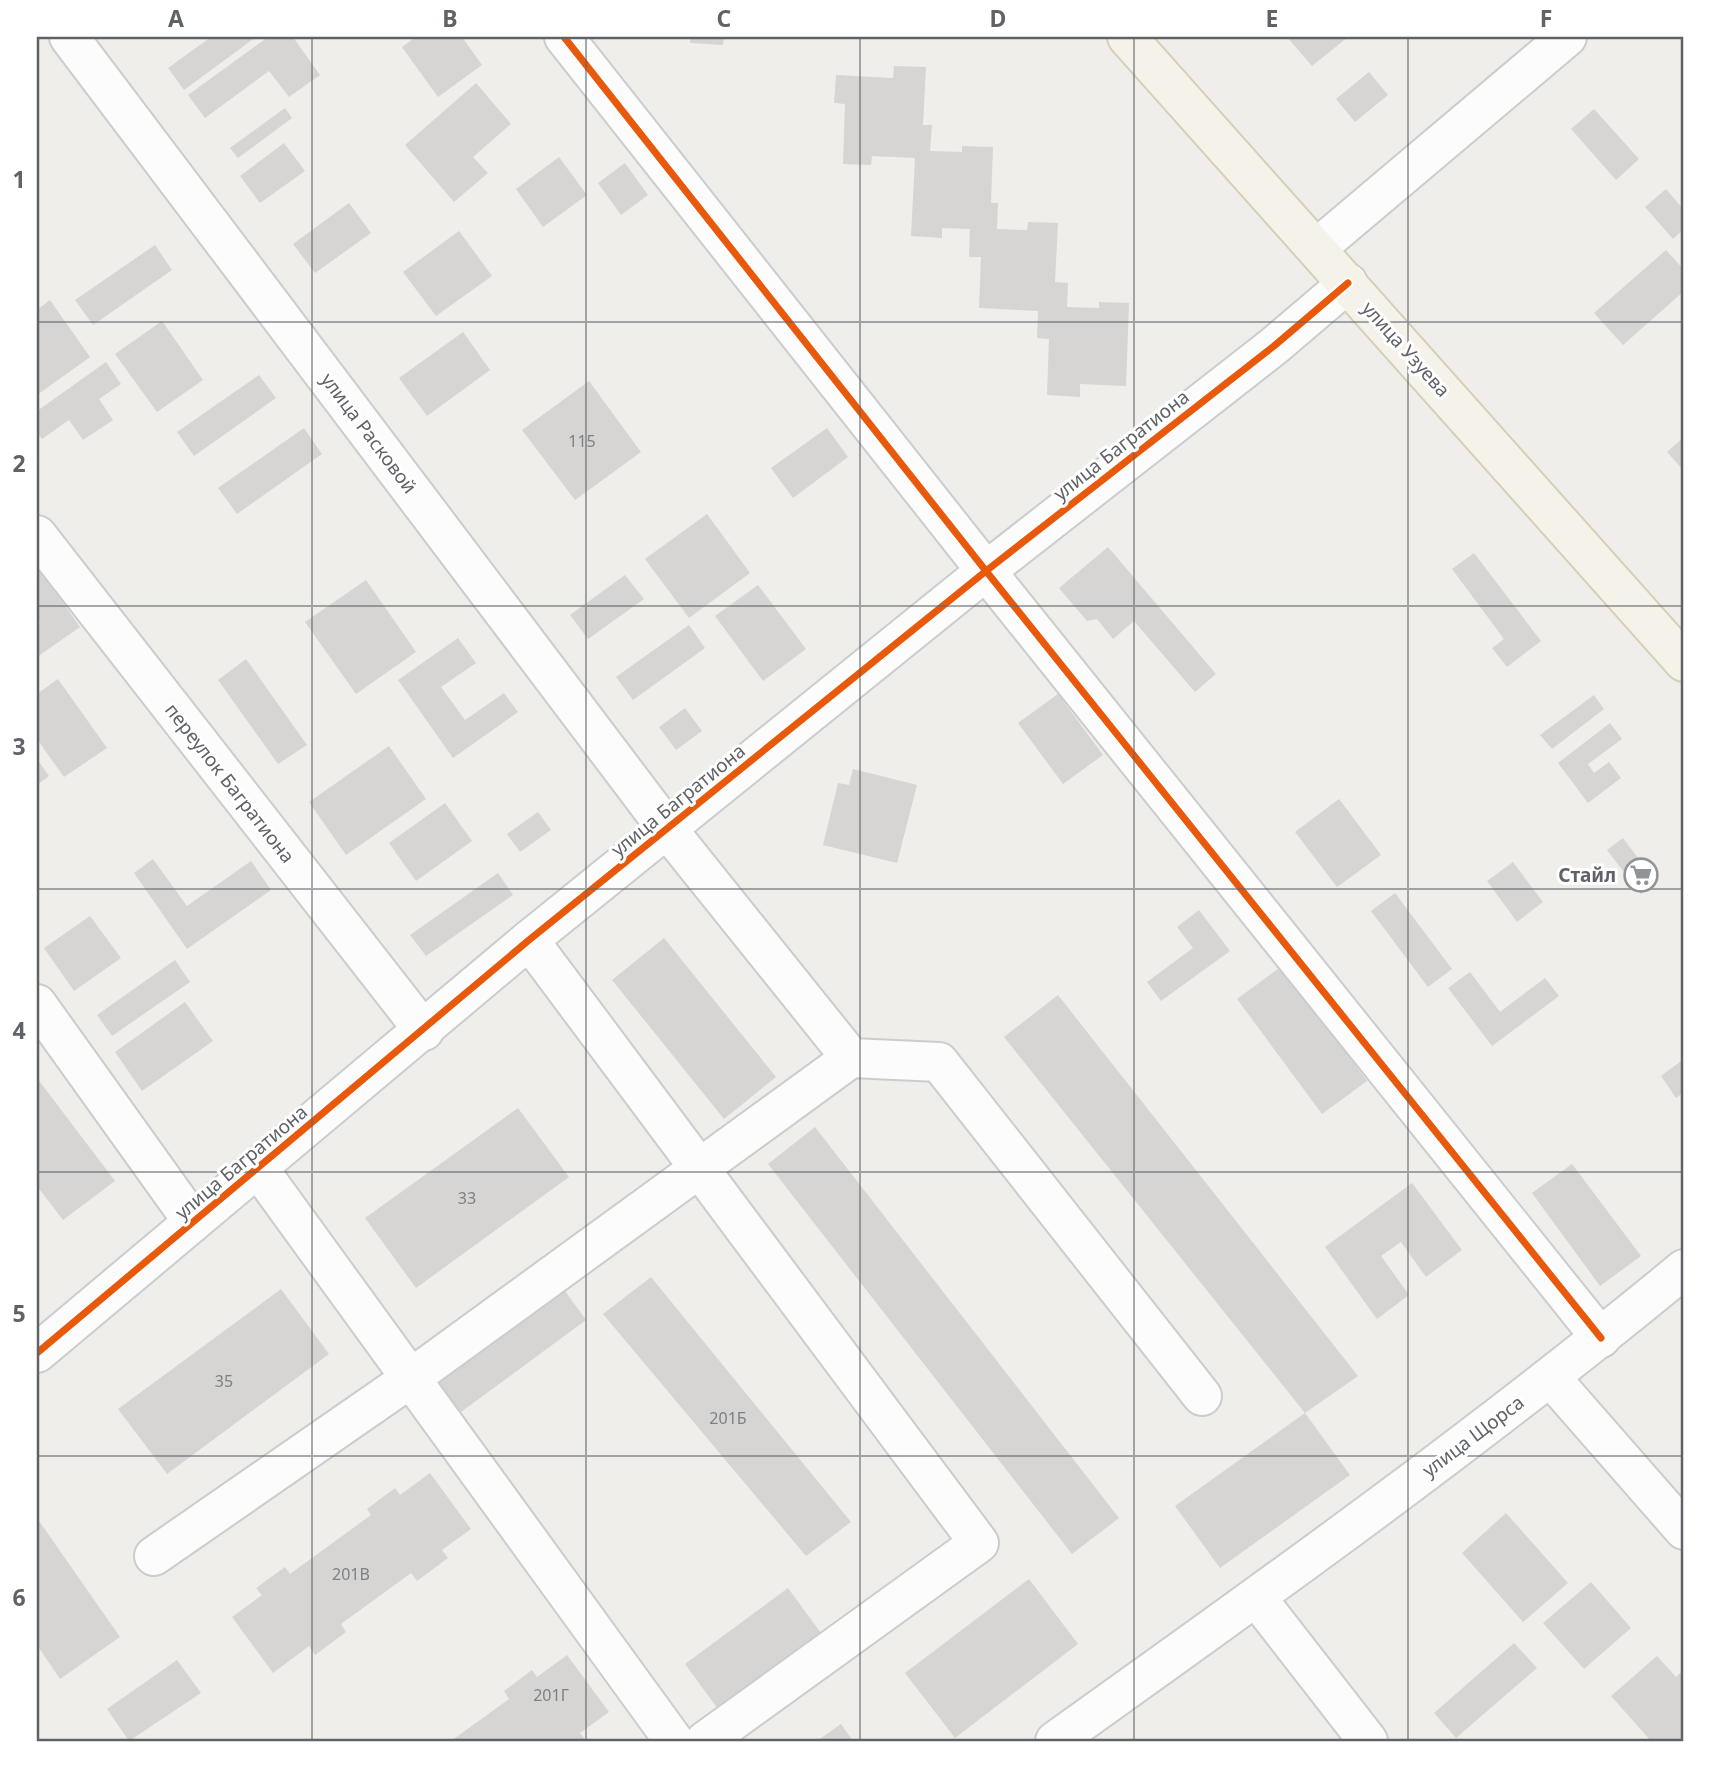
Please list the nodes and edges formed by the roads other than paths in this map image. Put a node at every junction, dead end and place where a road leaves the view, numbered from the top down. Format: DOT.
graph roads {
  1 [pos="69,37"];
  2 [pos="564,37"];
  3 [pos="1128,37"];
  4 [pos="1567,37"];
  5 [pos="1317,248"];
  6 [pos="1348,282"];
  7 [pos="37,534"];
  8 [pos="986,571"];
  9 [pos="1684,662"];
  10 [pos="668,830"];
  11 [pos="529,940"];
  12 [pos="37,1004"];
  13 [pos="424,1031"];
  14 [pos="851,1058"];
  15 [pos="258,1168"];
  16 [pos="700,1169"];
  17 [pos="193,1222"];
  18 [pos="1684,1269"];
  19 [pos="1601,1338"];
  20 [pos="37,1353"];
  21 [pos="411,1378"];
  22 [pos="1551,1378"];
  23 [pos="1202,1396"];
  24 [pos="1684,1530"];
  25 [pos="155,1556"];
  26 [pos="1256,1597"];
  27 [pos="681,1741"];
  28 [pos="1055,1741"];
  29 [pos="1368,1741"];
  1 -- 10 [label="street, улица Расковой"];
  2 -- 8 [label="street"];
  3 -- 5 [label="main road, улица Узуева"];
  4 -- 5 [label="street"];
  5 -- 6 [label="main road, улица Узуева"];
  6 -- 8 [label="street, улица Багратиона"];
  6 -- 9 [label="main road, улица Узуева"];
  7 -- 13 [label="street, переулок Багратиона"];
  8 -- 10 [label="street, улица Багратиона"];
  8 -- 19 [label="street"];
  10 -- 11 [label="street, улица Багратиона"];
  10 -- 14 [label="street, улица Расковой"];
  11 -- 13 [label="street, улица Багратиона"];
  11 -- 16 [label="street"];
  12 -- 17 [label="street"];
  13 -- 15 [label="street, улица Багратиона"];
  14 -- 16 [label="street"];
  14 -- 23 [label="street"];
  15 -- 17 [label="street, улица Багратиона"];
  15 -- 21 [label="street"];
  16 -- 21 [label="street"];
  16 -- 27 [label="street"];
  17 -- 20 [label="street, улица Багратиона"];
  18 -- 19 [label="street, улица Щорса"];
  19 -- 22 [label="street, улица Щорса"];
  21 -- 25 [label="street"];
  21 -- 27 [label="street"];
  22 -- 24 [label="street"];
  22 -- 26 [label="street, улица Щорса"];
  26 -- 28 [label="street, улица Щорса"];
  26 -- 29 [label="street"];
}
